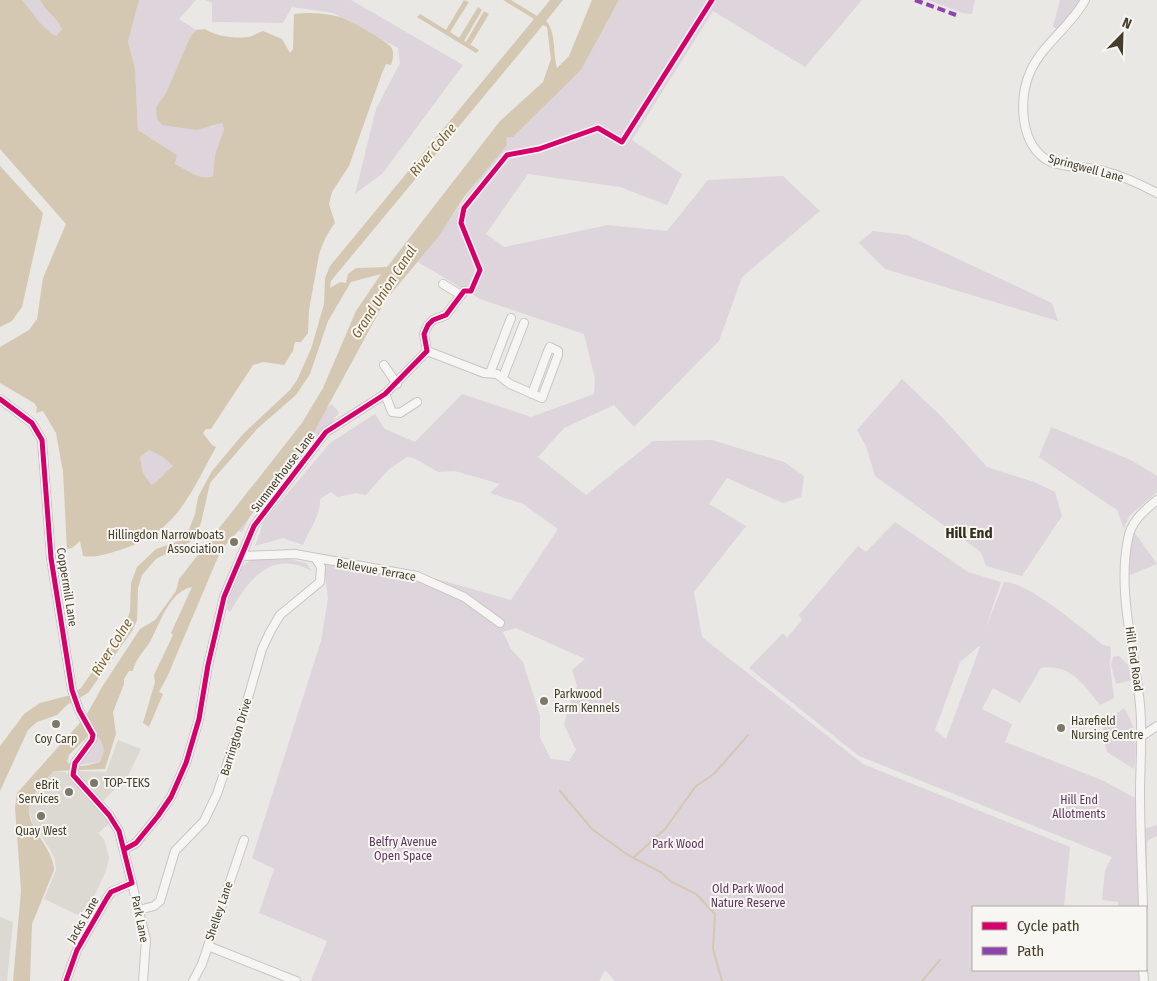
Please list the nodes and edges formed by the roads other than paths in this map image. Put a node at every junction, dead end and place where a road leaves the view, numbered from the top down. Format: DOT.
graph roads {
  1 [pos="1085,0"];
  2 [pos="1157,194"];
  3 [pos="443,284"];
  4 [pos="511,318"];
  5 [pos="524,323"];
  6 [pos="427,351"];
  7 [pos="384,364"];
  8 [pos="490,373"];
  9 [pos="503,378"];
  10 [pos="396,384"];
  11 [pos="385,394"];
  12 [pos="535,395"];
  13 [pos="0,399"];
  14 [pos="417,402"];
  15 [pos="1157,500"];
  16 [pos="241,556"];
  17 [pos="316,559"];
  18 [pos="500,623"];
  19 [pos="1157,726"];
  20 [pos="1142,736"];
  21 [pos="80,784"];
  22 [pos="244,840"];
  23 [pos="125,848"];
  24 [pos="132,883"];
  25 [pos="1143,906"];
  26 [pos="139,910"];
  27 [pos="208,946"];
  28 [pos="66,981"];
  29 [pos="143,981"];
  30 [pos="193,981"];
  31 [pos="296,981"];
  1 -- 2 [label="street, Springwell Lane"];
  3 -- 6 [label="street"];
  4 -- 8 [label="street"];
  5 -- 9 [label="street"];
  6 -- 8 [label="street"];
  6 -- 10 [label="street, Summerhouse Lane"];
  7 -- 10 [label="street"];
  8 -- 9 [label="street"];
  9 -- 12 [label="street"];
  10 -- 11 [label="street, Summerhouse Lane"];
  11 -- 14 [label="street"];
  11 -- 16 [label="street, Summerhouse Lane"];
  12 -- 12 [label="street"];
  13 -- 21 [label="street, Coppermill Lane"];
  15 -- 20 [label="street, Hill End Road"];
  16 -- 17 [label="street, Bellevue Terrace"];
  16 -- 23 [label="street, Summerhouse Lane"];
  17 -- 18 [label="street, Bellevue Terrace"];
  17 -- 26 [label="street, Barrington Drive"];
  19 -- 20 [label="street"];
  20 -- 25 [label="street, Hill End Road"];
  21 -- 23 [label="street, Park Lane"];
  22 -- 27 [label="street, Shelley Lane"];
  23 -- 24 [label="street, Park Lane"];
  24 -- 26 [label="street, Park Lane"];
  24 -- 28 [label="street, Jacks Lane"];
  26 -- 29 [label="street, Park Lane"];
  27 -- 30 [label="street, Shelley Lane"];
  27 -- 31 [label="street"];
}
